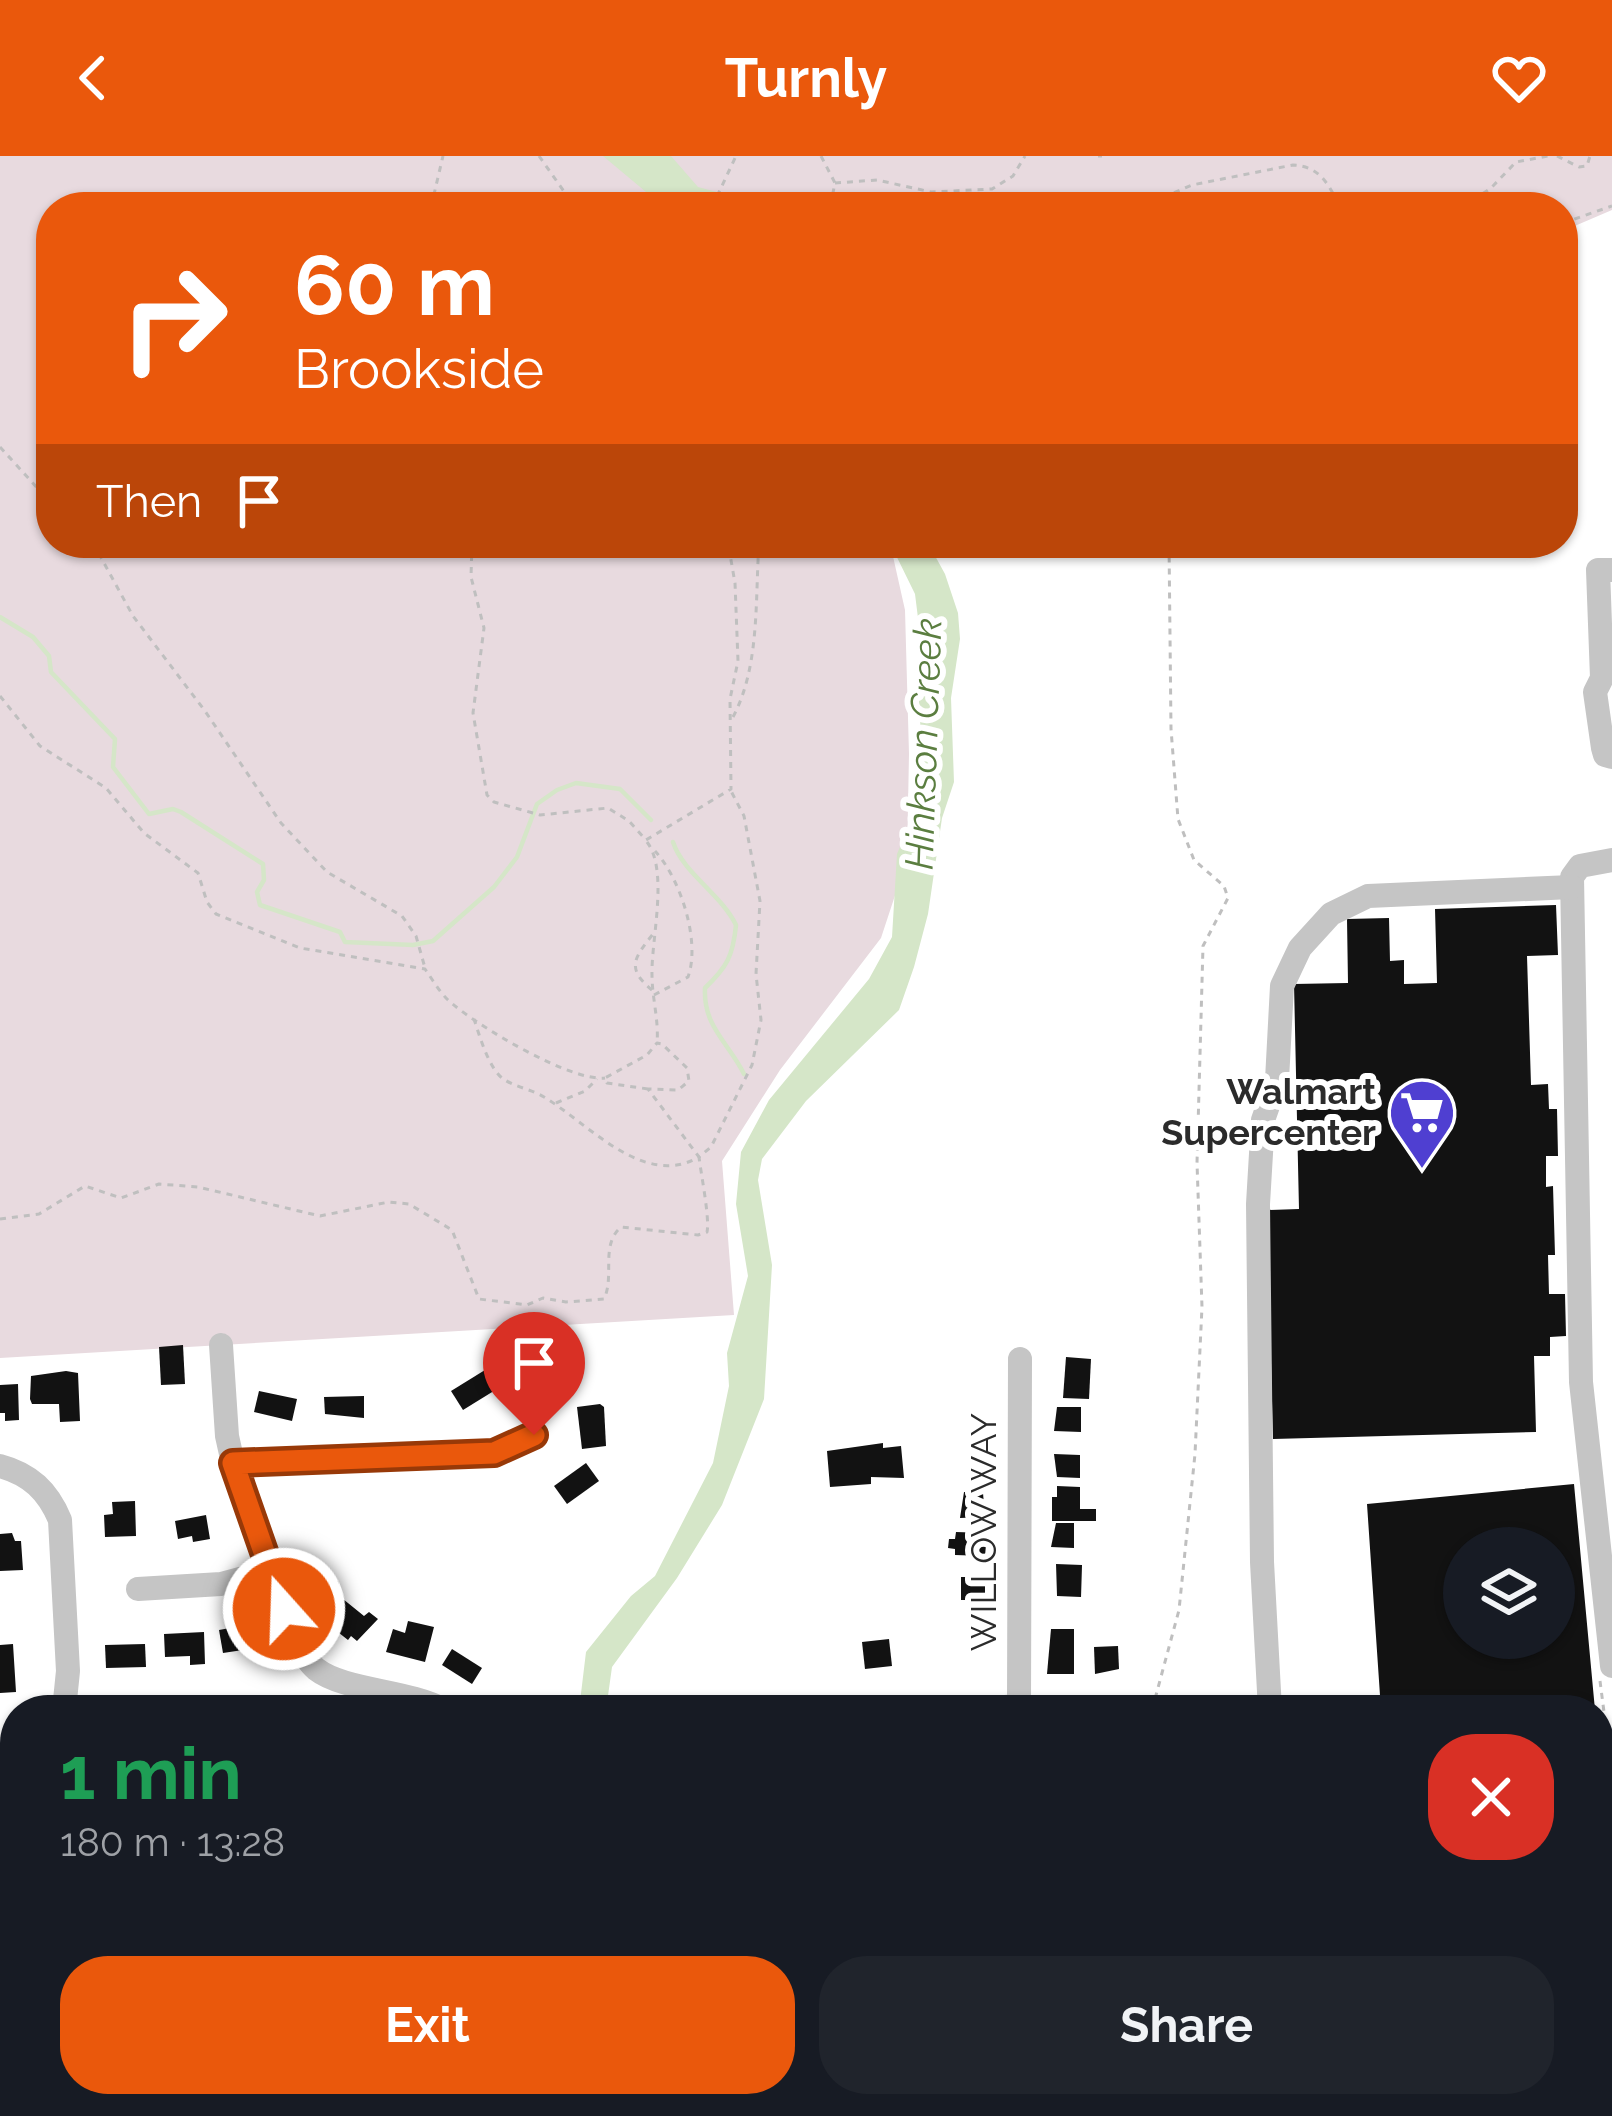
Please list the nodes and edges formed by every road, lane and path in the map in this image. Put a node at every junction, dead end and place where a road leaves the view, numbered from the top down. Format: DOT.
graph roads {
  1 [pos="443,156"];
  2 [pos="539,156"];
  3 [pos="736,156"];
  4 [pos="821,156"];
  5 [pos="1025,156"];
  6 [pos="1552,156"];
  7 [pos="1590,156"];
  8 [pos="1508,158"];
  9 [pos="1535,158"];
  10 [pos="1516,162"];
  11 [pos="835,183"];
  12 [pos="435,192"];
  13 [pos="564,192"];
  14 [pos="720,192"];
  15 [pos="833,192"];
  16 [pos="1176,192"];
  17 [pos="1332,192"];
  18 [pos="1486,192"];
  19 [pos="1612,206"];
  20 [pos="1578,218"];
  21 [pos="0,447"];
  22 [pos="36,487"];
  23 [pos="101,558"];
  24 [pos="472,558"];
  25 [pos="733,558"];
  26 [pos="758,558"];
  27 [pos="1169,558"];
  28 [pos="1612,570"];
  29 [pos="0,696"];
  30 [pos="730,722"];
  31 [pos="1612,757"];
  32 [pos="731,789"];
  33 [pos="646,840"];
  34 [pos="1612,860"];
  35 [pos="1572,887"];
  36 [pos="654,933"];
  37 [pos="425,969"];
  38 [pos="654,993"];
  39 [pos="475,1019"];
  40 [pos="657,1043"];
  41 [pos="605,1078"];
  42 [pos="598,1079"];
  43 [pos="648,1089"];
  44 [pos="554,1104"];
  45 [pos="699,1157"];
  46 [pos="0,1220"];
  47 [pos="220,1345"];
  48 [pos="1020,1359"];
  49 [pos="534,1435"];
  50 [pos="233,1463"];
  51 [pos="0,1466"];
  52 [pos="270,1571"];
  53 [pos="138,1589"];
  54 [pos="1608,1591"];
  55 [pos="1612,1666"];
  56 [pos="66,1695"];
  57 [pos="398,1695"];
  58 [pos="1019,1695"];
  59 [pos="1157,1695"];
  60 [pos="1269,1695"];
  1 -- 12 [label="path"];
  2 -- 13 [label="path"];
  3 -- 14 [label="path"];
  4 -- 11 [label="path"];
  5 -- 11 [label="path"];
  6 -- 7 [label="path"];
  6 -- 9 [label="path"];
  8 -- 10 [label="path"];
  9 -- 10 [label="path"];
  10 -- 18 [label="path"];
  11 -- 15 [label="path"];
  16 -- 17 [label="path"];
  19 -- 20 [label="path"];
  21 -- 22 [label="path"];
  23 -- 37 [label="path"];
  24 -- 33 [label="path"];
  25 -- 30 [label="path"];
  26 -- 30 [label="path"];
  27 -- 59 [label="path"];
  28 -- 31 [label="street"];
  29 -- 37 [label="path"];
  30 -- 32 [label="path"];
  32 -- 33 [label="path"];
  32 -- 45 [label="path"];
  33 -- 36 [label="path"];
  33 -- 38 [label="path"];
  34 -- 35 [label="street"];
  35 -- 54 [label="street"];
  35 -- 60 [label="street"];
  36 -- 38 [label="path"];
  36 -- 38 [label="path"];
  37 -- 39 [label="path"];
  38 -- 40 [label="path"];
  39 -- 42 [label="path"];
  39 -- 44 [label="path"];
  40 -- 41 [label="path"];
  40 -- 43 [label="path"];
  41 -- 42 [label="path"];
  41 -- 43 [label="path"];
  42 -- 44 [label="path"];
  43 -- 45 [label="path"];
  44 -- 45 [label="path"];
  45 -- 46 [label="path"];
  47 -- 50 [label="street"];
  48 -- 58 [label="street, WILLOW WAY"];
  49 -- 50 [label="street"];
  50 -- 52 [label="street"];
  51 -- 56 [label="street"];
  52 -- 53 [label="street"];
  52 -- 57 [label="street"];
  54 -- 55 [label="street"];
}
